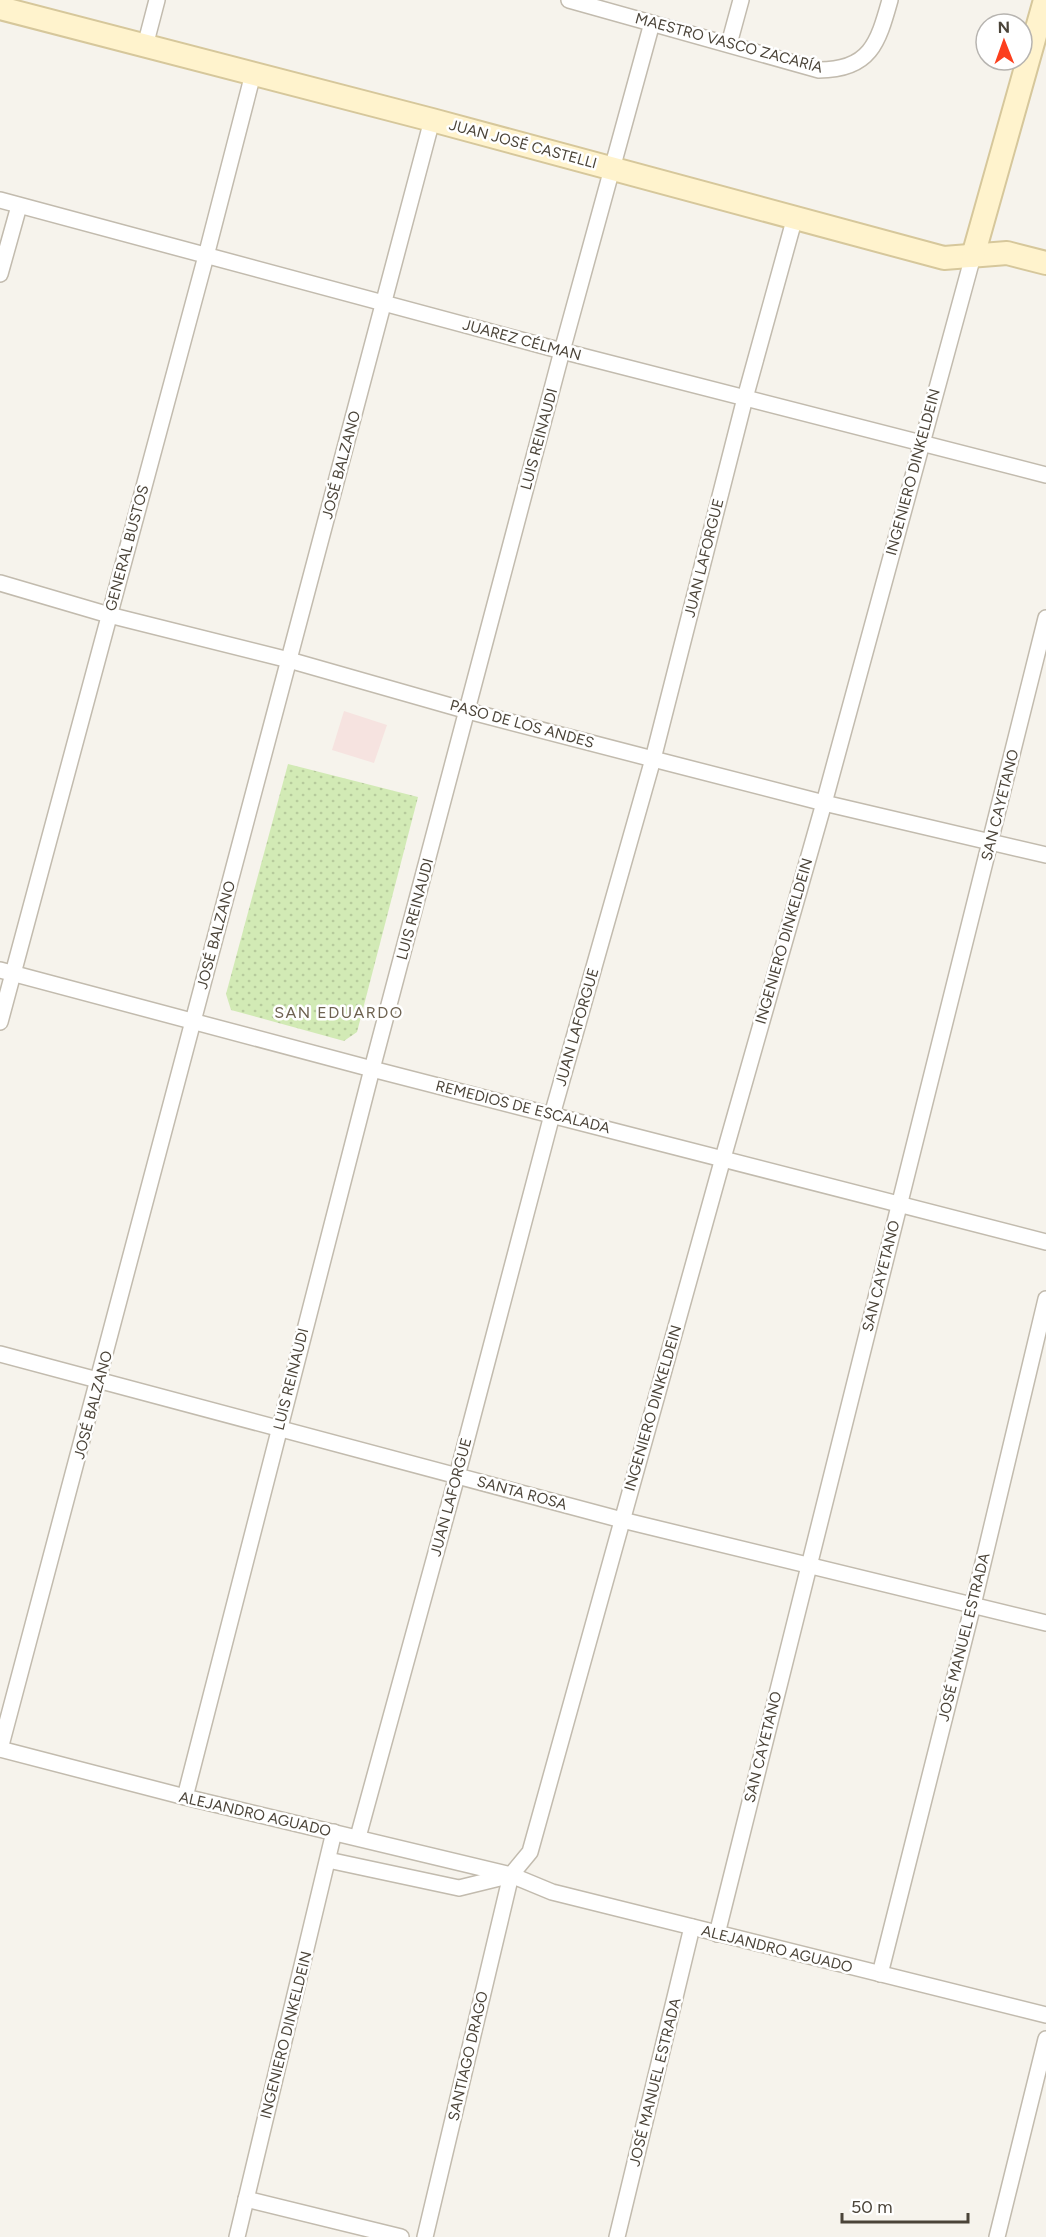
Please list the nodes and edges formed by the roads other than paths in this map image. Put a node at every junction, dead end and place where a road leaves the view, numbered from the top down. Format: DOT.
graph roads {
  1 [pos="157,0"];
  2 [pos="741,0"];
  3 [pos="890,0"];
  4 [pos="1045,0"];
  5 [pos="578,1"];
  6 [pos="0,8"];
  7 [pos="652,23"];
  8 [pos="729,44"];
  9 [pos="145,46"];
  10 [pos="252,74"];
  11 [pos="432,120"];
  12 [pos="612,168"];
  13 [pos="0,200"];
  14 [pos="19,206"];
  15 [pos="795,217"];
  16 [pos="206,256"];
  17 [pos="973,256"];
  18 [pos="1046,263"];
  19 [pos="0,274"];
  20 [pos="384,303"];
  21 [pos="562,351"];
  22 [pos="745,398"];
  23 [pos="921,442"];
  24 [pos="1046,475"];
  25 [pos="0,583"];
  26 [pos="109,615"];
  27 [pos="1046,618"];
  28 [pos="289,660"];
  29 [pos="468,711"];
  30 [pos="653,759"];
  31 [pos="824,803"];
  32 [pos="992,842"];
  33 [pos="1046,855"];
  34 [pos="7,972"];
  35 [pos="194,1020"];
  36 [pos="0,1022"];
  37 [pos="372,1069"];
  38 [pos="552,1115"];
  39 [pos="723,1158"];
  40 [pos="898,1205"];
  41 [pos="1046,1242"];
  42 [pos="1046,1299"];
  43 [pos="0,1354"];
  44 [pos="99,1380"];
  45 [pos="279,1428"];
  46 [pos="457,1476"];
  47 [pos="622,1520"];
  48 [pos="809,1567"];
  49 [pos="973,1605"];
  50 [pos="1046,1623"];
  51 [pos="0,1749"];
  52 [pos="186,1797"];
  53 [pos="334,1832"];
  54 [pos="358,1837"];
  55 [pos="328,1860"];
  56 [pos="511,1875"];
  57 [pos="692,1927"];
  58 [pos="717,1934"];
  59 [pos="880,1974"];
  60 [pos="1046,2015"];
  61 [pos="1046,2039"];
  62 [pos="246,2199"];
  63 [pos="237,2237"];
  64 [pos="401,2237"];
  65 [pos="425,2237"];
  66 [pos="617,2237"];
  67 [pos="997,2237"];
  1 -- 9 [label="street"];
  2 -- 8 [label="street"];
  3 -- 8 [label="street, MAESTRO VASCO ZACARÍA"];
  4 -- 17 [label="main road, INGENIERO DINKELDEIN"];
  5 -- 7 [label="street, MAESTRO VASCO ZACARÍA"];
  6 -- 9 [label="main road, JUAN JOSÉ CASTELLI"];
  7 -- 8 [label="street, MAESTRO VASCO ZACARÍA"];
  7 -- 12 [label="street, LUIS REINAUDI"];
  9 -- 10 [label="main road, JUAN JOSÉ CASTELLI"];
  10 -- 11 [label="main road, JUAN JOSÉ CASTELLI"];
  10 -- 16 [label="street, GENERAL BUSTOS"];
  11 -- 12 [label="main road, JUAN JOSÉ CASTELLI"];
  11 -- 20 [label="street, JOSÉ BALZANO"];
  12 -- 15 [label="main road, JUAN JOSÉ CASTELLI"];
  12 -- 21 [label="street, LUIS REINAUDI"];
  13 -- 14 [label="street, JUAREZ CÉLMAN"];
  14 -- 16 [label="street, JUAREZ CÉLMAN"];
  14 -- 19 [label="street"];
  15 -- 17 [label="main road, JUAN JOSÉ CASTELLI"];
  15 -- 22 [label="street, JUAN LAFORGUE"];
  16 -- 20 [label="street, JUAREZ CÉLMAN"];
  16 -- 26 [label="street, GENERAL BUSTOS"];
  17 -- 18 [label="main road, JUAN JOSÉ CASTELLI"];
  17 -- 23 [label="street, INGENIERO DINKELDEIN"];
  20 -- 21 [label="street, JUAREZ CÉLMAN"];
  20 -- 28 [label="street, JOSÉ BALZANO"];
  21 -- 22 [label="street, JUAREZ CÉLMAN"];
  21 -- 29 [label="street, LUIS REINAUDI"];
  22 -- 23 [label="street, JUAREZ CÉLMAN"];
  22 -- 30 [label="street, JUAN LAFORGUE"];
  23 -- 24 [label="street, JUAREZ CÉLMAN"];
  23 -- 31 [label="street, INGENIERO DINKELDEIN"];
  25 -- 26 [label="street, PASO DE LOS ANDES"];
  26 -- 28 [label="street, PASO DE LOS ANDES"];
  26 -- 34 [label="street, GENERAL BUSTOS"];
  27 -- 32 [label="street, SAN CAYETANO"];
  28 -- 29 [label="street, PASO DE LOS ANDES"];
  28 -- 35 [label="street, JOSÉ BALZANO"];
  29 -- 30 [label="street, PASO DE LOS ANDES"];
  29 -- 37 [label="street, LUIS REINAUDI"];
  30 -- 31 [label="street, PASO DE LOS ANDES"];
  30 -- 38 [label="street, JUAN LAFORGUE"];
  31 -- 32 [label="street, PASO DE LOS ANDES"];
  31 -- 39 [label="street, INGENIERO DINKELDEIN"];
  32 -- 33 [label="street, PASO DE LOS ANDES"];
  32 -- 40 [label="street, SAN CAYETANO"];
  34 -- 35 [label="street, REMEDIOS DE ESCALADA"];
  34 -- 36 [label="street, GENERAL BUSTOS"];
  35 -- 37 [label="street, REMEDIOS DE ESCALADA"];
  35 -- 44 [label="street, JOSÉ BALZANO"];
  37 -- 38 [label="street, REMEDIOS DE ESCALADA"];
  37 -- 45 [label="street, LUIS REINAUDI"];
  38 -- 39 [label="street, REMEDIOS DE ESCALADA"];
  38 -- 46 [label="street, JUAN LAFORGUE"];
  39 -- 40 [label="street, REMEDIOS DE ESCALADA"];
  39 -- 47 [label="street, INGENIERO DINKELDEIN"];
  40 -- 41 [label="street, REMEDIOS DE ESCALADA"];
  40 -- 48 [label="street, SAN CAYETANO"];
  42 -- 49 [label="street, JOSÉ MANUEL ESTRADA"];
  43 -- 44 [label="street, SANTA ROSA"];
  44 -- 45 [label="street, SANTA ROSA"];
  44 -- 51 [label="street, JOSÉ BALZANO"];
  45 -- 46 [label="street, SANTA ROSA"];
  45 -- 52 [label="street, LUIS REINAUDI"];
  46 -- 47 [label="street, SANTA ROSA"];
  46 -- 54 [label="street, JUAN LAFORGUE"];
  47 -- 48 [label="street, SANTA ROSA"];
  47 -- 56 [label="street, INGENIERO DINKELDEIN"];
  48 -- 49 [label="street, SANTA ROSA"];
  48 -- 58 [label="street, SAN CAYETANO"];
  49 -- 50 [label="street, SANTA ROSA"];
  49 -- 59 [label="street, JOSÉ MANUEL ESTRADA"];
  51 -- 52 [label="street, ALEJANDRO AGUADO"];
  52 -- 53 [label="street, ALEJANDRO AGUADO"];
  53 -- 54 [label="street, ALEJANDRO AGUADO"];
  53 -- 55 [label="street, INGENIERO DINKELDEIN"];
  54 -- 56 [label="street, ALEJANDRO AGUADO"];
  55 -- 56 [label="street, ALEJANDRO AGUADO"];
  55 -- 62 [label="street, INGENIERO DINKELDEIN"];
  56 -- 57 [label="street, ALEJANDRO AGUADO"];
  56 -- 65 [label="street, SANTIAGO DRAGO"];
  57 -- 58 [label="street, ALEJANDRO AGUADO"];
  57 -- 66 [label="street, JOSÉ MANUEL ESTRADA"];
  58 -- 59 [label="street, ALEJANDRO AGUADO"];
  59 -- 60 [label="street, ALEJANDRO AGUADO"];
  61 -- 67 [label="street"];
  62 -- 63 [label="street, INGENIERO DINKELDEIN"];
  62 -- 64 [label="street"];
}
